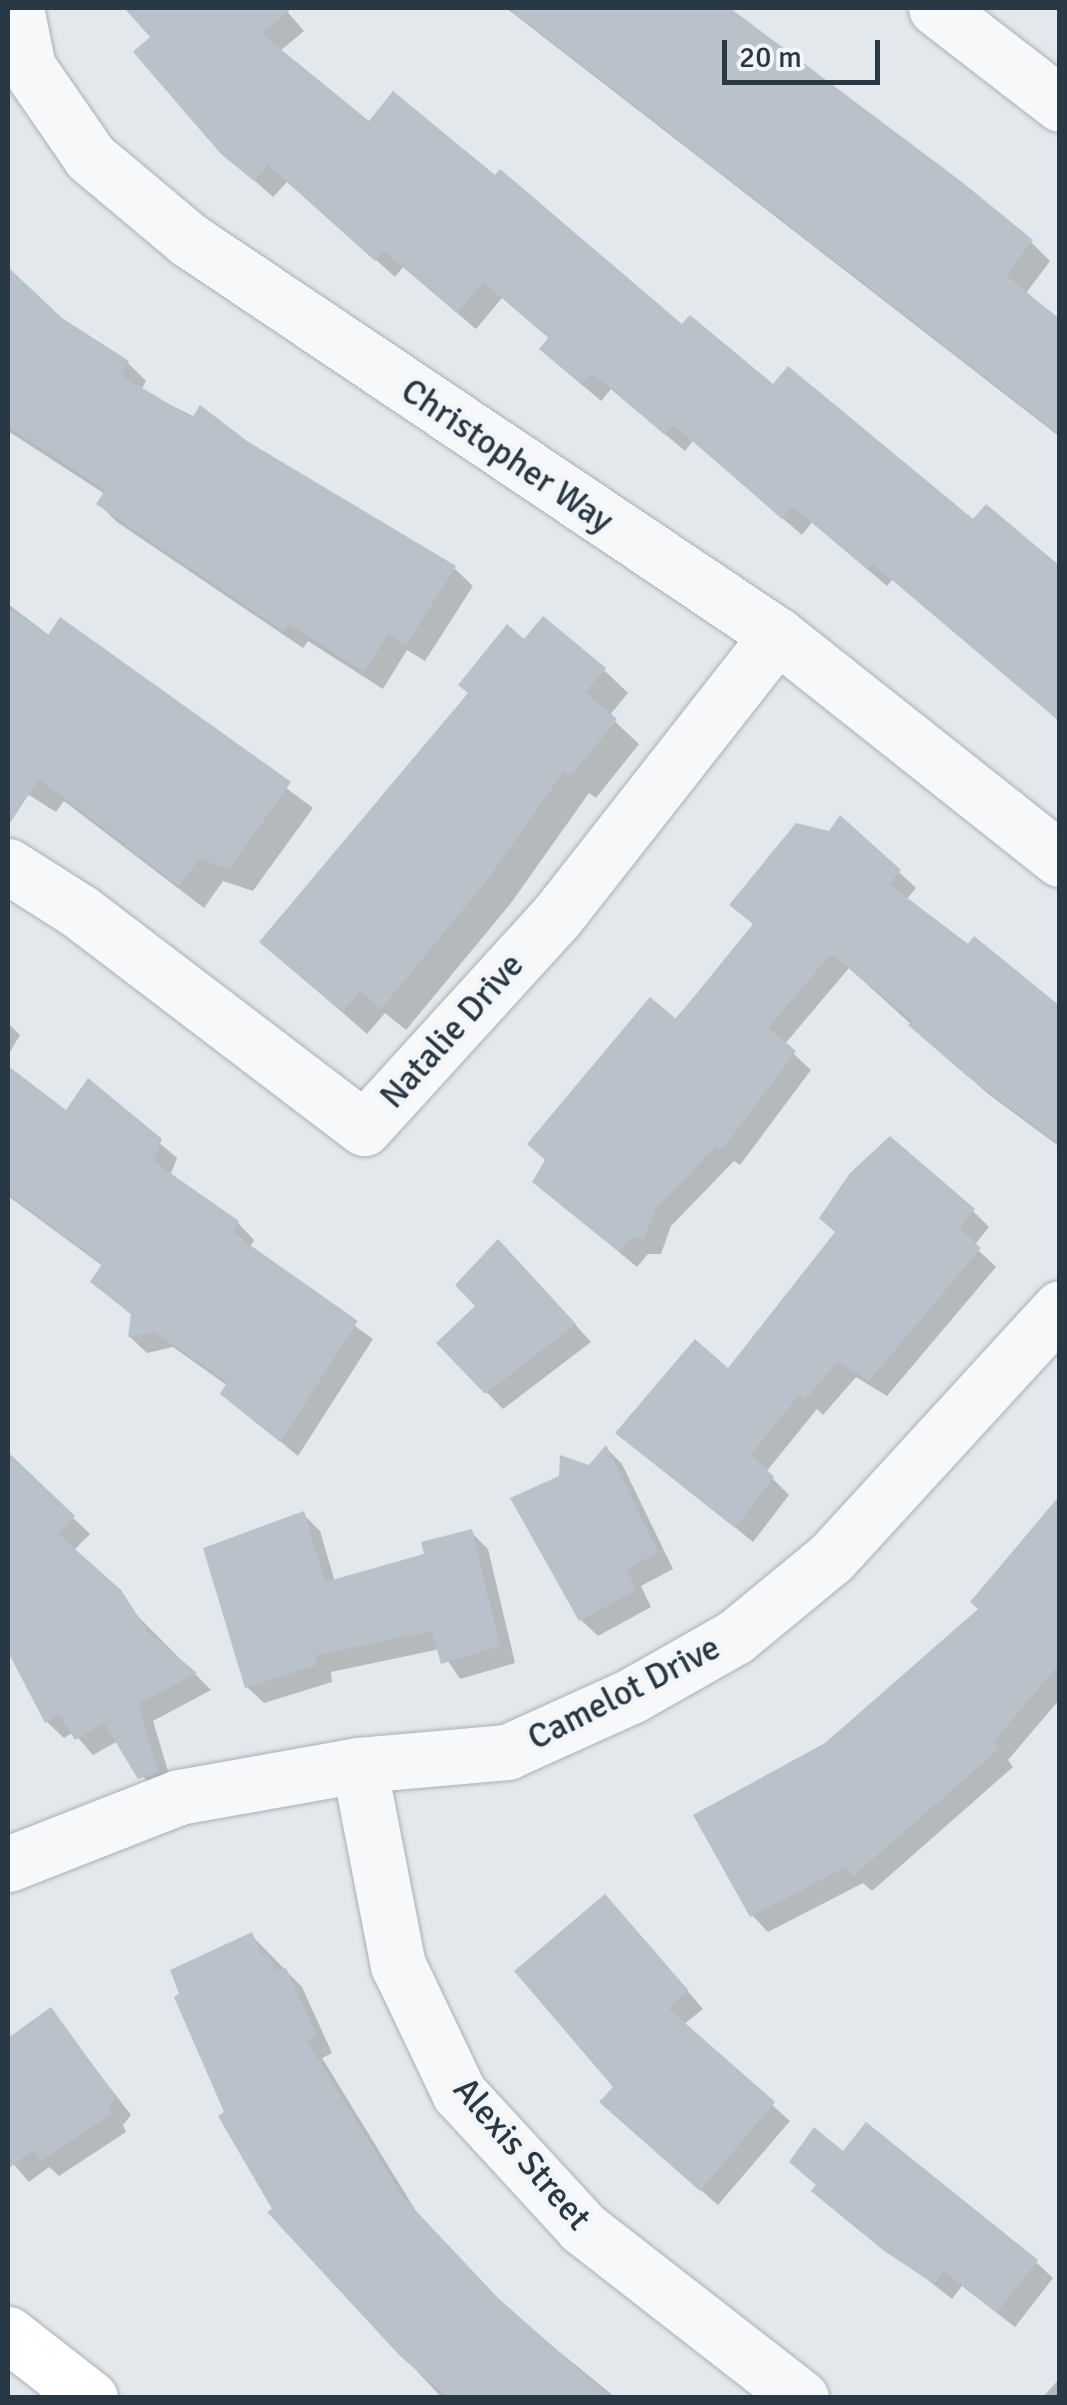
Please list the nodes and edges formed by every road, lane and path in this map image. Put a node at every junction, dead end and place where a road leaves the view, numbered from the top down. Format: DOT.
graph roads {
  1 [pos="16,8"];
  2 [pos="936,8"];
  3 [pos="1060,104"];
  4 [pos="778,635"];
  5 [pos="1060,859"];
  6 [pos="8,866"];
  7 [pos="1060,1308"];
  8 [pos="359,1765"];
  9 [pos="10,1856"];
  10 [pos="8,2334"];
  11 [pos="90,2398"];
  12 [pos="800,2398"];
  1 -- 4 [label="street, Christopher Way"];
  2 -- 3 [label="street"];
  4 -- 5 [label="street, Christopher Way"];
  4 -- 6 [label="street, Natalie Drive"];
  7 -- 8 [label="street, Camelot Drive"];
  8 -- 9 [label="street, Camelot Drive"];
  8 -- 12 [label="street, Alexis Street"];
  10 -- 11 [label="street"];
}
